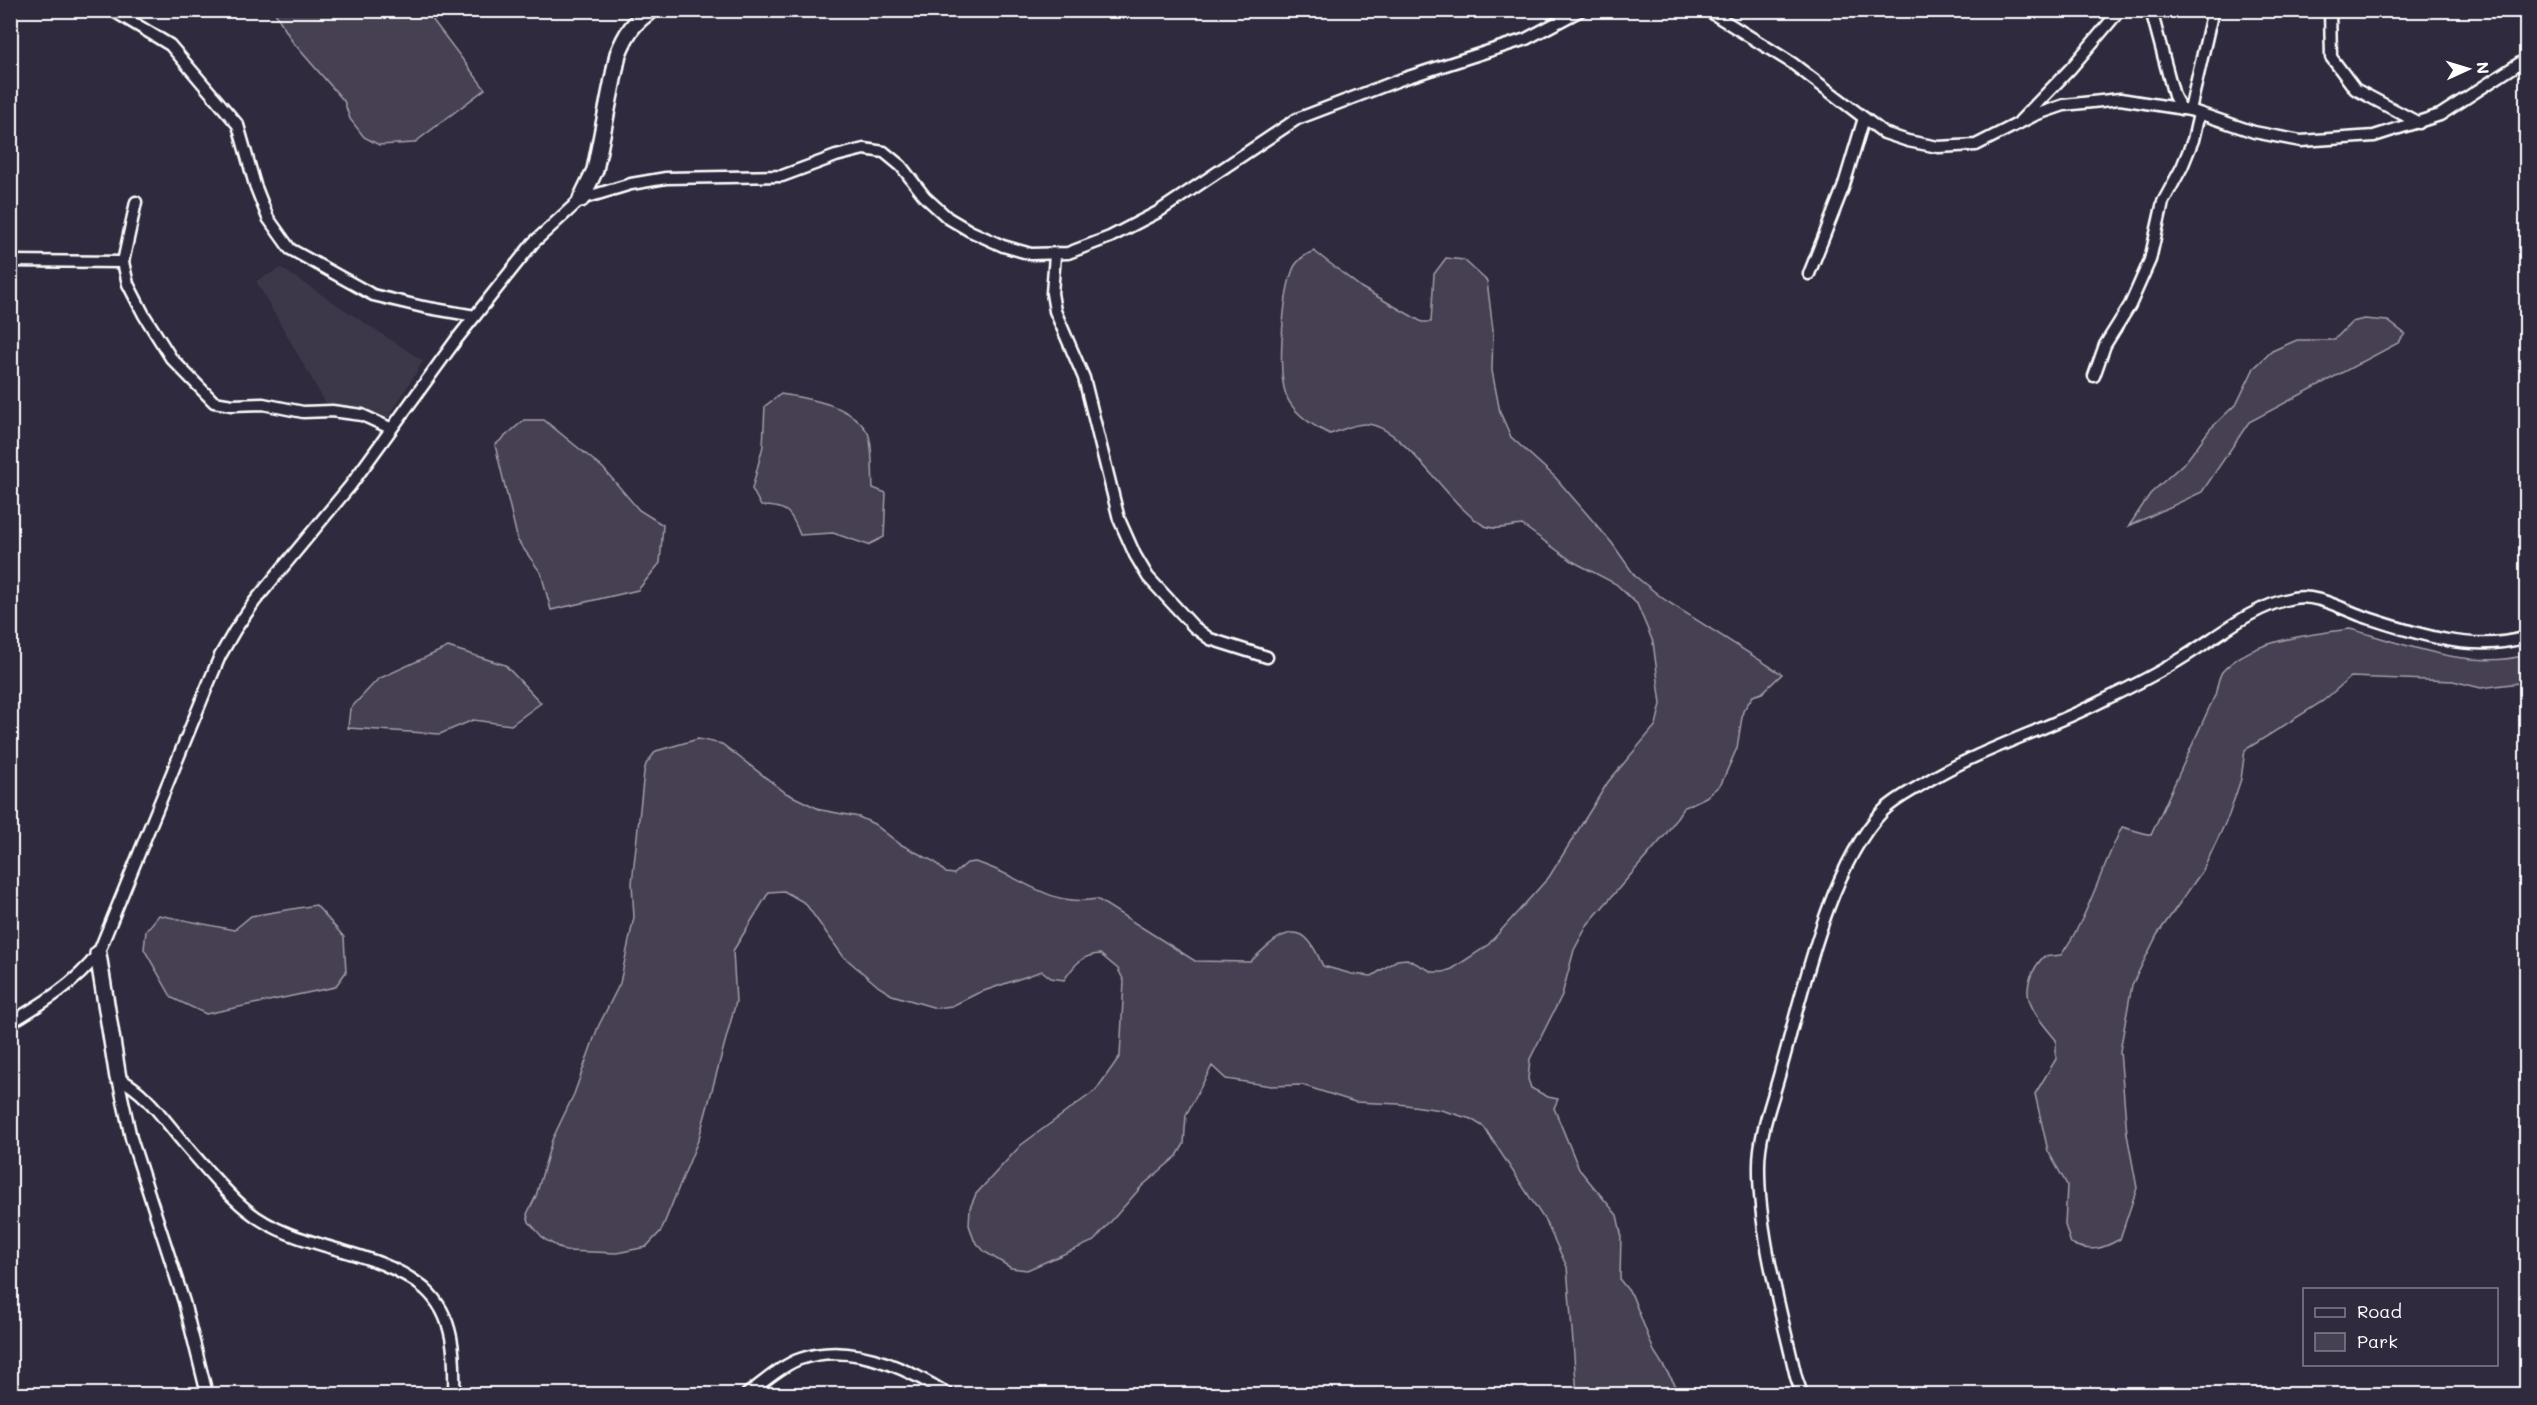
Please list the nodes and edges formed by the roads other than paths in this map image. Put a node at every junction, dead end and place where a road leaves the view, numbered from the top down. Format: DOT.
graph roads {
  1 [pos="112,10"];
  2 [pos="652,10"];
  3 [pos="1581,10"];
  4 [pos="1707,10"];
  5 [pos="2120,10"];
  6 [pos="2151,10"];
  7 [pos="2213,10"];
  8 [pos="2331,10"];
  9 [pos="2526,59"];
  10 [pos="2190,111"];
  11 [pos="1864,118"];
  12 [pos="2018,123"];
  13 [pos="2419,123"];
  14 [pos="581,199"];
  15 [pos="136,202"];
  16 [pos="1055,255"];
  17 [pos="10,261"];
  18 [pos="123,262"];
  19 [pos="1809,274"];
  20 [pos="475,316"];
  21 [pos="2094,376"];
  22 [pos="390,428"];
  23 [pos="2526,637"];
  24 [pos="1267,657"];
  25 [pos="98,954"];
  26 [pos="10,1023"];
  27 [pos="118,1078"];
  28 [pos="207,1395"];
  29 [pos="454,1395"];
  30 [pos="747,1395"];
  31 [pos="948,1395"];
  32 [pos="1802,1395"];
  1 -- 20 [label="street"];
  2 -- 14 [label="street"];
  3 -- 16 [label="street"];
  4 -- 11 [label="street"];
  5 -- 12 [label="street"];
  6 -- 10 [label="street"];
  7 -- 10 [label="street"];
  8 -- 13 [label="street"];
  9 -- 13 [label="street"];
  10 -- 12 [label="street"];
  10 -- 13 [label="street"];
  10 -- 21 [label="street"];
  11 -- 12 [label="street"];
  11 -- 19 [label="street"];
  14 -- 16 [label="street"];
  14 -- 20 [label="street"];
  15 -- 18 [label="street"];
  16 -- 24 [label="street"];
  17 -- 18 [label="street"];
  18 -- 22 [label="street"];
  20 -- 22 [label="street"];
  22 -- 25 [label="street"];
  23 -- 32 [label="street"];
  25 -- 26 [label="street"];
  25 -- 27 [label="street"];
  27 -- 28 [label="street"];
  27 -- 29 [label="street"];
  30 -- 31 [label="street"];
}
